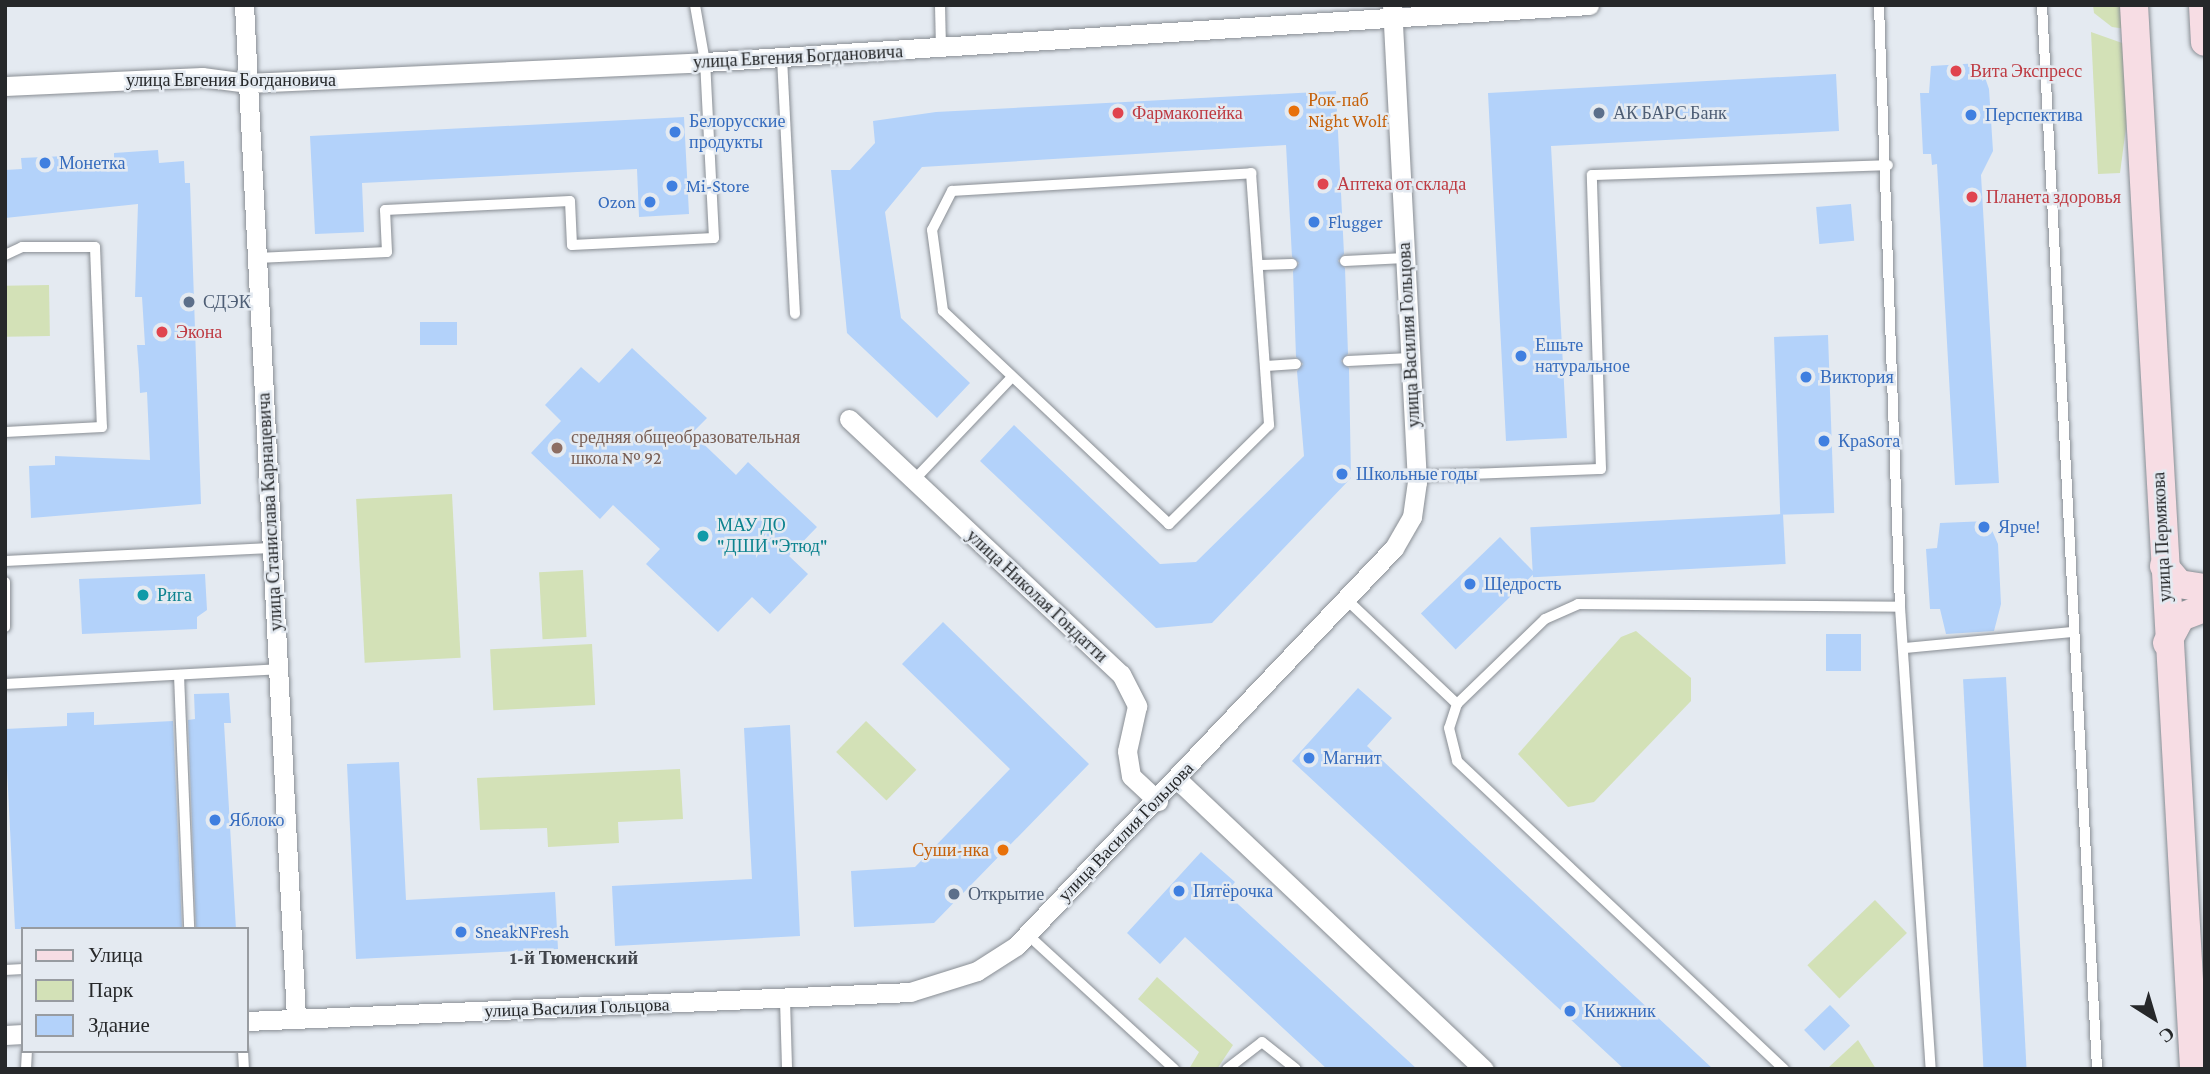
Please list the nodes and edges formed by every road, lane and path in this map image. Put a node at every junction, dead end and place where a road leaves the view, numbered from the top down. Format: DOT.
graph roads {
  1 [pos="244,5"];
  2 [pos="695,5"];
  3 [pos="940,5"];
  4 [pos="1589,5"];
  5 [pos="1879,5"];
  6 [pos="2042,5"];
  7 [pos="2134,5"];
  8 [pos="2203,5"];
  9 [pos="1392,12"];
  10 [pos="2205,42"];
  11 [pos="941,48"];
  12 [pos="782,58"];
  13 [pos="705,62"];
  14 [pos="247,83"];
  15 [pos="5,86"];
  16 [pos="1888,165"];
  17 [pos="5,255"];
  18 [pos="257,258"];
  19 [pos="1405,258"];
  20 [pos="1345,261"];
  21 [pos="1292,264"];
  22 [pos="1261,265"];
  23 [pos="795,314"];
  24 [pos="1410,358"];
  25 [pos="1348,361"];
  26 [pos="1296,365"];
  27 [pos="1266,366"];
  28 [pos="1013,377"];
  29 [pos="849,419"];
  30 [pos="5,432"];
  31 [pos="1417,476"];
  32 [pos="914,480"];
  33 [pos="271,548"];
  34 [pos="5,561"];
  35 [pos="2164,566"];
  36 [pos="5,582"];
  37 [pos="2205,588"];
  38 [pos="1346,599"];
  39 [pos="1900,607"];
  40 [pos="2205,608"];
  41 [pos="5,627"];
  42 [pos="2072,632"];
  43 [pos="2167,643"];
  44 [pos="1905,648"];
  45 [pos="278,669"];
  46 [pos="179,675"];
  47 [pos="5,684"];
  48 [pos="1457,704"];
  49 [pos="1178,780"];
  50 [pos="1158,801"];
  51 [pos="189,927"];
  52 [pos="1028,934"];
  53 [pos="785,1000"];
  54 [pos="296,1018"];
  55 [pos="248,1021"];
  56 [pos="787,1069"];
  57 [pos="1174,1069"];
  58 [pos="1227,1069"];
  59 [pos="1296,1069"];
  60 [pos="1484,1069"];
  61 [pos="1784,1069"];
  62 [pos="1931,1069"];
  63 [pos="2097,1069"];
  64 [pos="2193,1069"];
  1 -- 14 [label="street, улица Станислава Карнацевича"];
  2 -- 13 [label="lane"];
  3 -- 11 [label="lane"];
  4 -- 9 [label="street, улица Евгения Богдановича"];
  5 -- 16 [label="lane"];
  6 -- 42 [label="lane"];
  7 -- 35 [label="main road, улица Пермякова"];
  8 -- 10 [label="main road"];
  9 -- 11 [label="street, улица Евгения Богдановича"];
  9 -- 19 [label="street, улица Василия Гольцова"];
  11 -- 12 [label="street, улица Евгения Богдановича"];
  12 -- 13 [label="street, улица Евгения Богдановича"];
  12 -- 23 [label="lane"];
  13 -- 14 [label="street, улица Евгения Богдановича"];
  13 -- 18 [label="lane"];
  14 -- 15 [label="street, улица Евгения Богдановича"];
  14 -- 18 [label="street, улица Станислава Карнацевича"];
  16 -- 31 [label="lane"];
  16 -- 39 [label="lane"];
  17 -- 30 [label="lane"];
  18 -- 33 [label="street, улица Станислава Карнацевича"];
  19 -- 20 [label="lane"];
  19 -- 24 [label="street, улица Василия Гольцова"];
  21 -- 22 [label="lane"];
  22 -- 27 [label="lane"];
  22 -- 28 [label="lane"];
  24 -- 25 [label="lane"];
  24 -- 31 [label="street, улица Василия Гольцова"];
  26 -- 27 [label="lane"];
  27 -- 28 [label="lane"];
  28 -- 32 [label="lane"];
  29 -- 32 [label="street, улица Николая Гондатти"];
  31 -- 38 [label="street, улица Василия Гольцова"];
  32 -- 50 [label="street, улица Николая Гондатти"];
  33 -- 34 [label="lane"];
  33 -- 45 [label="street, улица Станислава Карнацевича"];
  35 -- 37 [label="main road"];
  35 -- 43 [label="main road, улица Пермякова"];
  36 -- 41 [label="lane"];
  38 -- 48 [label="lane"];
  38 -- 49 [label="street, улица Василия Гольцова"];
  39 -- 44 [label="lane"];
  39 -- 48 [label="lane"];
  40 -- 43 [label="main road"];
  42 -- 44 [label="lane"];
  42 -- 63 [label="lane"];
  43 -- 64 [label="main road, улица Пермякова"];
  44 -- 62 [label="lane"];
  45 -- 46 [label="lane"];
  45 -- 54 [label="street, улица Станислава Карнацевича"];
  46 -- 47 [label="lane"];
  46 -- 51 [label="lane"];
  48 -- 61 [label="lane"];
  49 -- 50 [label="street, улица Василия Гольцова"];
  49 -- 60 [label="street"];
  50 -- 52 [label="street, улица Василия Гольцова"];
  52 -- 53 [label="street, улица Василия Гольцова"];
  52 -- 57 [label="lane"];
  53 -- 54 [label="street, улица Василия Гольцова"];
  53 -- 56 [label="lane"];
  54 -- 55 [label="street, улица Василия Гольцова"];
  58 -- 59 [label="lane"];
}
